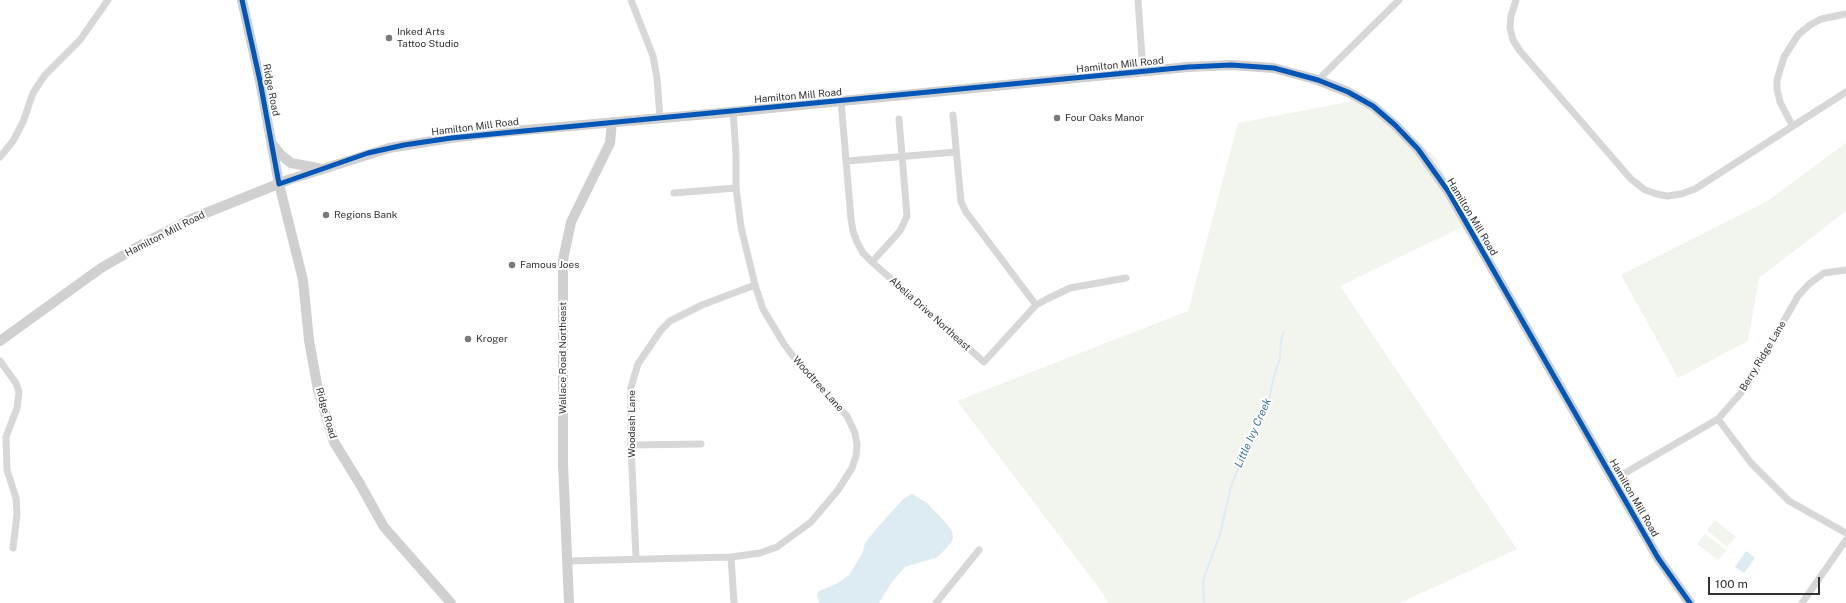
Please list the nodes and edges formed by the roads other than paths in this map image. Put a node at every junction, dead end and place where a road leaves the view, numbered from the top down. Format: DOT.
graph roads {
  1 [pos="108,0"];
  2 [pos="242,0"];
  3 [pos="631,0"];
  4 [pos="1138,0"];
  5 [pos="1399,0"];
  6 [pos="1516,0"];
  7 [pos="1846,14"];
  8 [pos="1143,72"];
  9 [pos="1318,80"];
  10 [pos="1846,92"];
  11 [pos="841,101"];
  12 [pos="733,111"];
  13 [pos="953,115"];
  14 [pos="660,118"];
  15 [pos="899,120"];
  16 [pos="612,122"];
  17 [pos="1792,125"];
  18 [pos="272,143"];
  19 [pos="956,152"];
  20 [pos="903,156"];
  21 [pos="0,157"];
  22 [pos="847,161"];
  23 [pos="320,169"];
  24 [pos="279,184"];
  25 [pos="736,188"];
  26 [pos="674,193"];
  27 [pos="872,262"];
  28 [pos="1846,270"];
  29 [pos="1126,278"];
  30 [pos="755,285"];
  31 [pos="1036,305"];
  32 [pos="0,341"];
  33 [pos="0,361"];
  34 [pos="1718,419"];
  35 [pos="701,444"];
  36 [pos="631,445"];
  37 [pos="1613,480"];
  38 [pos="1846,533"];
  39 [pos="1846,540"];
  40 [pos="13,548"];
  41 [pos="979,550"];
  42 [pos="731,557"];
  43 [pos="636,558"];
  44 [pos="567,561"];
  45 [pos="451,603"];
  46 [pos="569,603"];
  47 [pos="734,603"];
  48 [pos="936,603"];
  49 [pos="1690,603"];
  50 [pos="1802,603"];
  1 -- 21 [label="street"];
  2 -- 18 [label="main road, Ridge Road"];
  3 -- 14 [label="street"];
  4 -- 8 [label="street"];
  5 -- 9 [label="street"];
  6 -- 17 [label="street"];
  7 -- 17 [label="street"];
  8 -- 9 [label="main road, Hamilton Mill Road"];
  8 -- 11 [label="main road, Hamilton Mill Road"];
  9 -- 37 [label="main road, Hamilton Mill Road"];
  10 -- 17 [label="street"];
  11 -- 12 [label="main road, Hamilton Mill Road"];
  11 -- 22 [label="street, Abelia Drive Northeast"];
  12 -- 14 [label="main road, Hamilton Mill Road"];
  12 -- 25 [label="street, Woodtree Lane"];
  13 -- 19 [label="street"];
  14 -- 16 [label="main road, Hamilton Mill Road"];
  15 -- 20 [label="street"];
  16 -- 23 [label="main road, Hamilton Mill Road"];
  16 -- 44 [label="main road, Wallace Road Northeast"];
  18 -- 23 [label="main road"];
  18 -- 24 [label="main road, Ridge Road"];
  19 -- 20 [label="street"];
  19 -- 31 [label="street"];
  20 -- 22 [label="street"];
  20 -- 27 [label="street"];
  22 -- 27 [label="street, Abelia Drive Northeast"];
  23 -- 24 [label="main road, Hamilton Mill Road"];
  24 -- 32 [label="main road, Hamilton Mill Road"];
  24 -- 45 [label="main road, Ridge Road"];
  25 -- 26 [label="street"];
  25 -- 30 [label="street, Woodtree Lane"];
  27 -- 31 [label="street, Abelia Drive Northeast"];
  28 -- 34 [label="street, Berry Ridge Lane"];
  29 -- 31 [label="street, Abelia Drive Northeast"];
  30 -- 36 [label="street, Woodash Lane"];
  30 -- 42 [label="street, Woodtree Lane"];
  33 -- 40 [label="street"];
  34 -- 37 [label="street, Berry Ridge Lane"];
  34 -- 38 [label="street"];
  35 -- 36 [label="street"];
  36 -- 43 [label="street, Woodash Lane"];
  37 -- 49 [label="main road, Hamilton Mill Road"];
  39 -- 50 [label="street"];
  41 -- 48 [label="street"];
  42 -- 43 [label="street, Woodtree Lane"];
  42 -- 47 [label="street"];
  43 -- 44 [label="street, Woodtree Lane"];
  44 -- 46 [label="main road, Wallace Road Northeast"];
}
